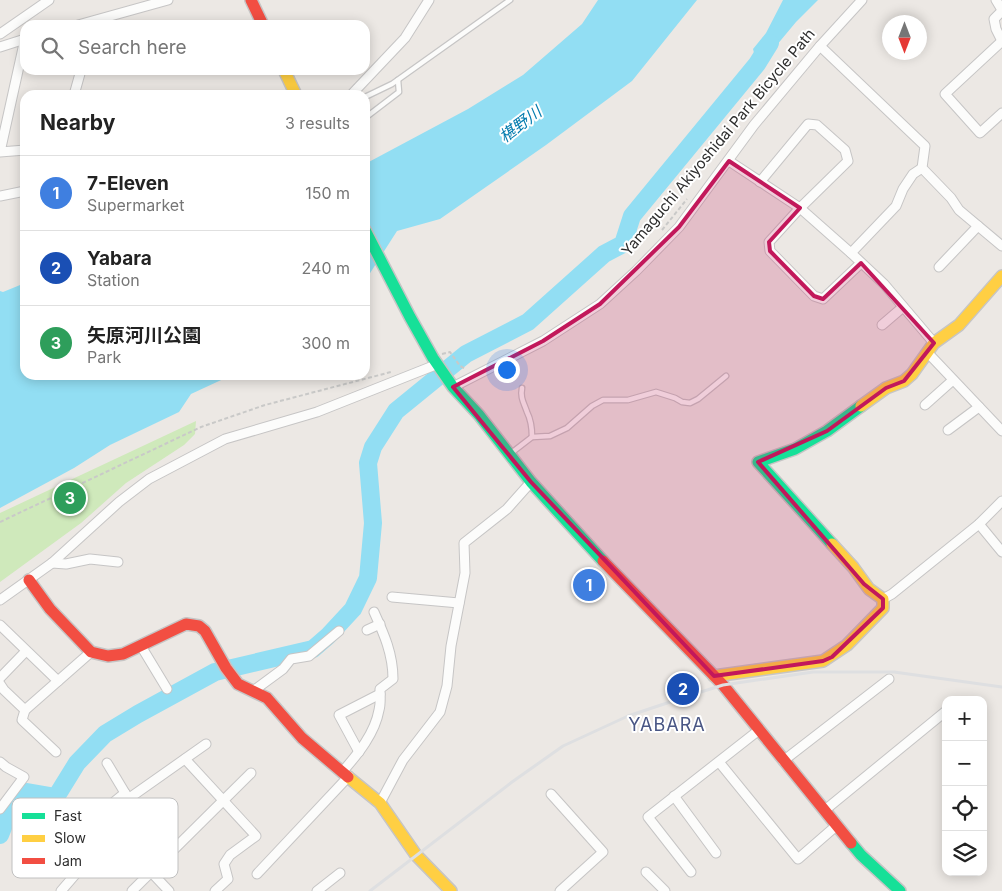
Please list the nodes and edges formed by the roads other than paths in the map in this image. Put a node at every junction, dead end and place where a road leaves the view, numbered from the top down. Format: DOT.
graph roads {
  1 [pos="49,0"];
  2 [pos="168,0"];
  3 [pos="251,0"];
  4 [pos="429,0"];
  5 [pos="510,0"];
  6 [pos="862,0"];
  7 [pos="996,0"];
  8 [pos="1002,11"];
  9 [pos="20,20"];
  10 [pos="20,20"];
  11 [pos="101,20"];
  12 [pos="261,20"];
  13 [pos="0,34"];
  14 [pos="20,41"];
  15 [pos="1002,41"];
  16 [pos="820,46"];
  17 [pos="0,47"];
  18 [pos="20,62"];
  19 [pos="80,75"];
  20 [pos="286,75"];
  21 [pos="370,75"];
  22 [pos="370,75"];
  23 [pos="398,80"];
  24 [pos="75,90"];
  25 [pos="294,90"];
  26 [pos="356,90"];
  27 [pos="370,94"];
  28 [pos="1002,113"];
  29 [pos="370,114"];
  30 [pos="20,150"];
  31 [pos="729,161"];
  32 [pos="922,168"];
  33 [pos="760,182"];
  34 [pos="20,192"];
  35 [pos="0,196"];
  36 [pos="800,208"];
  37 [pos="978,226"];
  38 [pos="370,239"];
  39 [pos="1002,246"];
  40 [pos="851,253"];
  41 [pos="861,263"];
  42 [pos="939,267"];
  43 [pos="1002,276"];
  44 [pos="903,307"];
  45 [pos="882,325"];
  46 [pos="931,348"];
  47 [pos="435,361"];
  48 [pos="726,376"];
  49 [pos="953,380"];
  50 [pos="453,387"];
  51 [pos="522,388"];
  52 [pos="925,405"];
  53 [pos="979,407"];
  54 [pos="948,430"];
  55 [pos="1002,431"];
  56 [pos="532,437"];
  57 [pos="509,455"];
  58 [pos="531,482"];
  59 [pos="1002,501"];
  60 [pos="979,524"];
  61 [pos="1002,552"];
  62 [pos="118,562"];
  63 [pos="52,563"];
  64 [pos="29,580"];
  65 [pos="392,596"];
  66 [pos="883,599"];
  67 [pos="0,600"];
  68 [pos="459,603"];
  69 [pos="374,612"];
  70 [pos="380,624"];
  71 [pos="0,625"];
  72 [pos="366,630"];
  73 [pos="339,631"];
  74 [pos="141,646"];
  75 [pos="26,652"];
  76 [pos="91,652"];
  77 [pos="714,676"];
  78 [pos="0,678"];
  79 [pos="889,679"];
  80 [pos="58,682"];
  81 [pos="1,688"];
  82 [pos="167,690"];
  83 [pos="253,691"];
  84 [pos="380,694"];
  85 [pos="25,710"];
  86 [pos="942,714"];
  87 [pos="759,730"];
  88 [pos="206,744"];
  89 [pos="56,752"];
  90 [pos="360,752"];
  91 [pos="185,759"];
  92 [pos="783,761"];
  93 [pos="0,762"];
  94 [pos="719,762"];
  95 [pos="107,763"];
  96 [pos="251,773"];
  97 [pos="346,774"];
  98 [pos="551,794"];
  99 [pos="126,796"];
  100 [pos="674,796"];
  101 [pos="123,798"];
  102 [pos="224,801"];
  103 [pos="380,803"];
  104 [pos="0,809"];
  105 [pos="825,810"];
  106 [pos="836,826"];
  107 [pos="178,845"];
  108 [pos="716,853"];
  109 [pos="646,872"];
  110 [pos="691,872"];
  111 [pos="340,873"];
  112 [pos="257,874"];
  113 [pos="72,878"];
  114 [pos="145,878"];
  115 [pos="157,878"];
  116 [pos="61,891"];
  117 [pos="132,891"];
  118 [pos="169,891"];
  119 [pos="216,891"];
  120 [pos="317,891"];
  121 [pos="451,891"];
  122 [pos="560,891"];
  123 [pos="665,891"];
  124 [pos="900,891"];
  1 -- 9 [label="street"];
  2 -- 11 [label="street"];
  3 -- 12 [label="street"];
  4 -- 21 [label="street"];
  5 -- 23 [label="lane"];
  6 -- 16 [label="street"];
  7 -- 8 [label="street"];
  8 -- 15 [label="street"];
  10 -- 13 [label="street"];
  14 -- 17 [label="street"];
  15 -- 28 [label="street"];
  16 -- 31 [label="street"];
  16 -- 32 [label="street"];
  18 -- 30 [label="street"];
  19 -- 24 [label="street"];
  20 -- 25 [label="street"];
  22 -- 26 [label="street"];
  23 -- 27 [label="lane"];
  23 -- 29 [label="lane"];
  31 -- 33 [label="street"];
  31 -- 50 [label="street"];
  32 -- 37 [label="street"];
  32 -- 40 [label="street"];
  33 -- 36 [label="street"];
  33 -- 36 [label="street"];
  34 -- 35 [label="street"];
  36 -- 40 [label="street"];
  36 -- 41 [label="street"];
  37 -- 39 [label="street"];
  37 -- 42 [label="street"];
  38 -- 47 [label="street"];
  40 -- 41 [label="street"];
  41 -- 44 [label="street"];
  43 -- 46 [label="street"];
  44 -- 45 [label="street"];
  44 -- 46 [label="street"];
  46 -- 49 [label="street"];
  46 -- 66 [label="street"];
  47 -- 50 [label="street"];
  47 -- 63 [label="street"];
  48 -- 56 [label="lane"];
  49 -- 52 [label="street"];
  49 -- 53 [label="street"];
  50 -- 57 [label="street"];
  51 -- 56 [label="lane"];
  53 -- 54 [label="street"];
  53 -- 55 [label="street"];
  56 -- 57 [label="lane"];
  57 -- 58 [label="street"];
  58 -- 68 [label="street"];
  58 -- 77 [label="street"];
  59 -- 60 [label="street"];
  60 -- 61 [label="street"];
  60 -- 66 [label="street"];
  62 -- 63 [label="street"];
  63 -- 64 [label="street"];
  64 -- 67 [label="street"];
  64 -- 76 [label="street"];
  65 -- 68 [label="street"];
  66 -- 77 [label="street"];
  68 -- 103 [label="street"];
  69 -- 70 [label="street"];
  70 -- 72 [label="street"];
  70 -- 84 [label="street"];
  71 -- 75 [label="street"];
  73 -- 83 [label="street"];
  74 -- 76 [label="street"];
  74 -- 82 [label="street"];
  74 -- 83 [label="street"];
  75 -- 78 [label="street"];
  75 -- 80 [label="street"];
  76 -- 80 [label="street"];
  77 -- 87 [label="street"];
  79 -- 92 [label="street"];
  80 -- 85 [label="street"];
  81 -- 85 [label="street"];
  83 -- 97 [label="street"];
  84 -- 90 [label="street"];
  84 -- 90 [label="street"];
  85 -- 89 [label="street"];
  86 -- 105 [label="street"];
  87 -- 92 [label="street"];
  87 -- 94 [label="street"];
  88 -- 91 [label="street"];
  90 -- 97 [label="street"];
  91 -- 99 [label="street"];
  91 -- 102 [label="street"];
  92 -- 105 [label="street"];
  93 -- 104 [label="street"];
  94 -- 100 [label="street"];
  94 -- 106 [label="street"];
  95 -- 99 [label="street"];
  96 -- 102 [label="street"];
  97 -- 103 [label="street"];
  97 -- 112 [label="street"];
  98 -- 122 [label="street"];
  99 -- 101 [label="street"];
  100 -- 108 [label="street"];
  100 -- 110 [label="street"];
  102 -- 107 [label="street"];
  102 -- 119 [label="street"];
  103 -- 121 [label="street"];
  105 -- 106 [label="street"];
  106 -- 124 [label="street"];
  109 -- 123 [label="street"];
  111 -- 120 [label="street"];
  113 -- 116 [label="street"];
  114 -- 117 [label="street"];
  115 -- 118 [label="street"];
}
